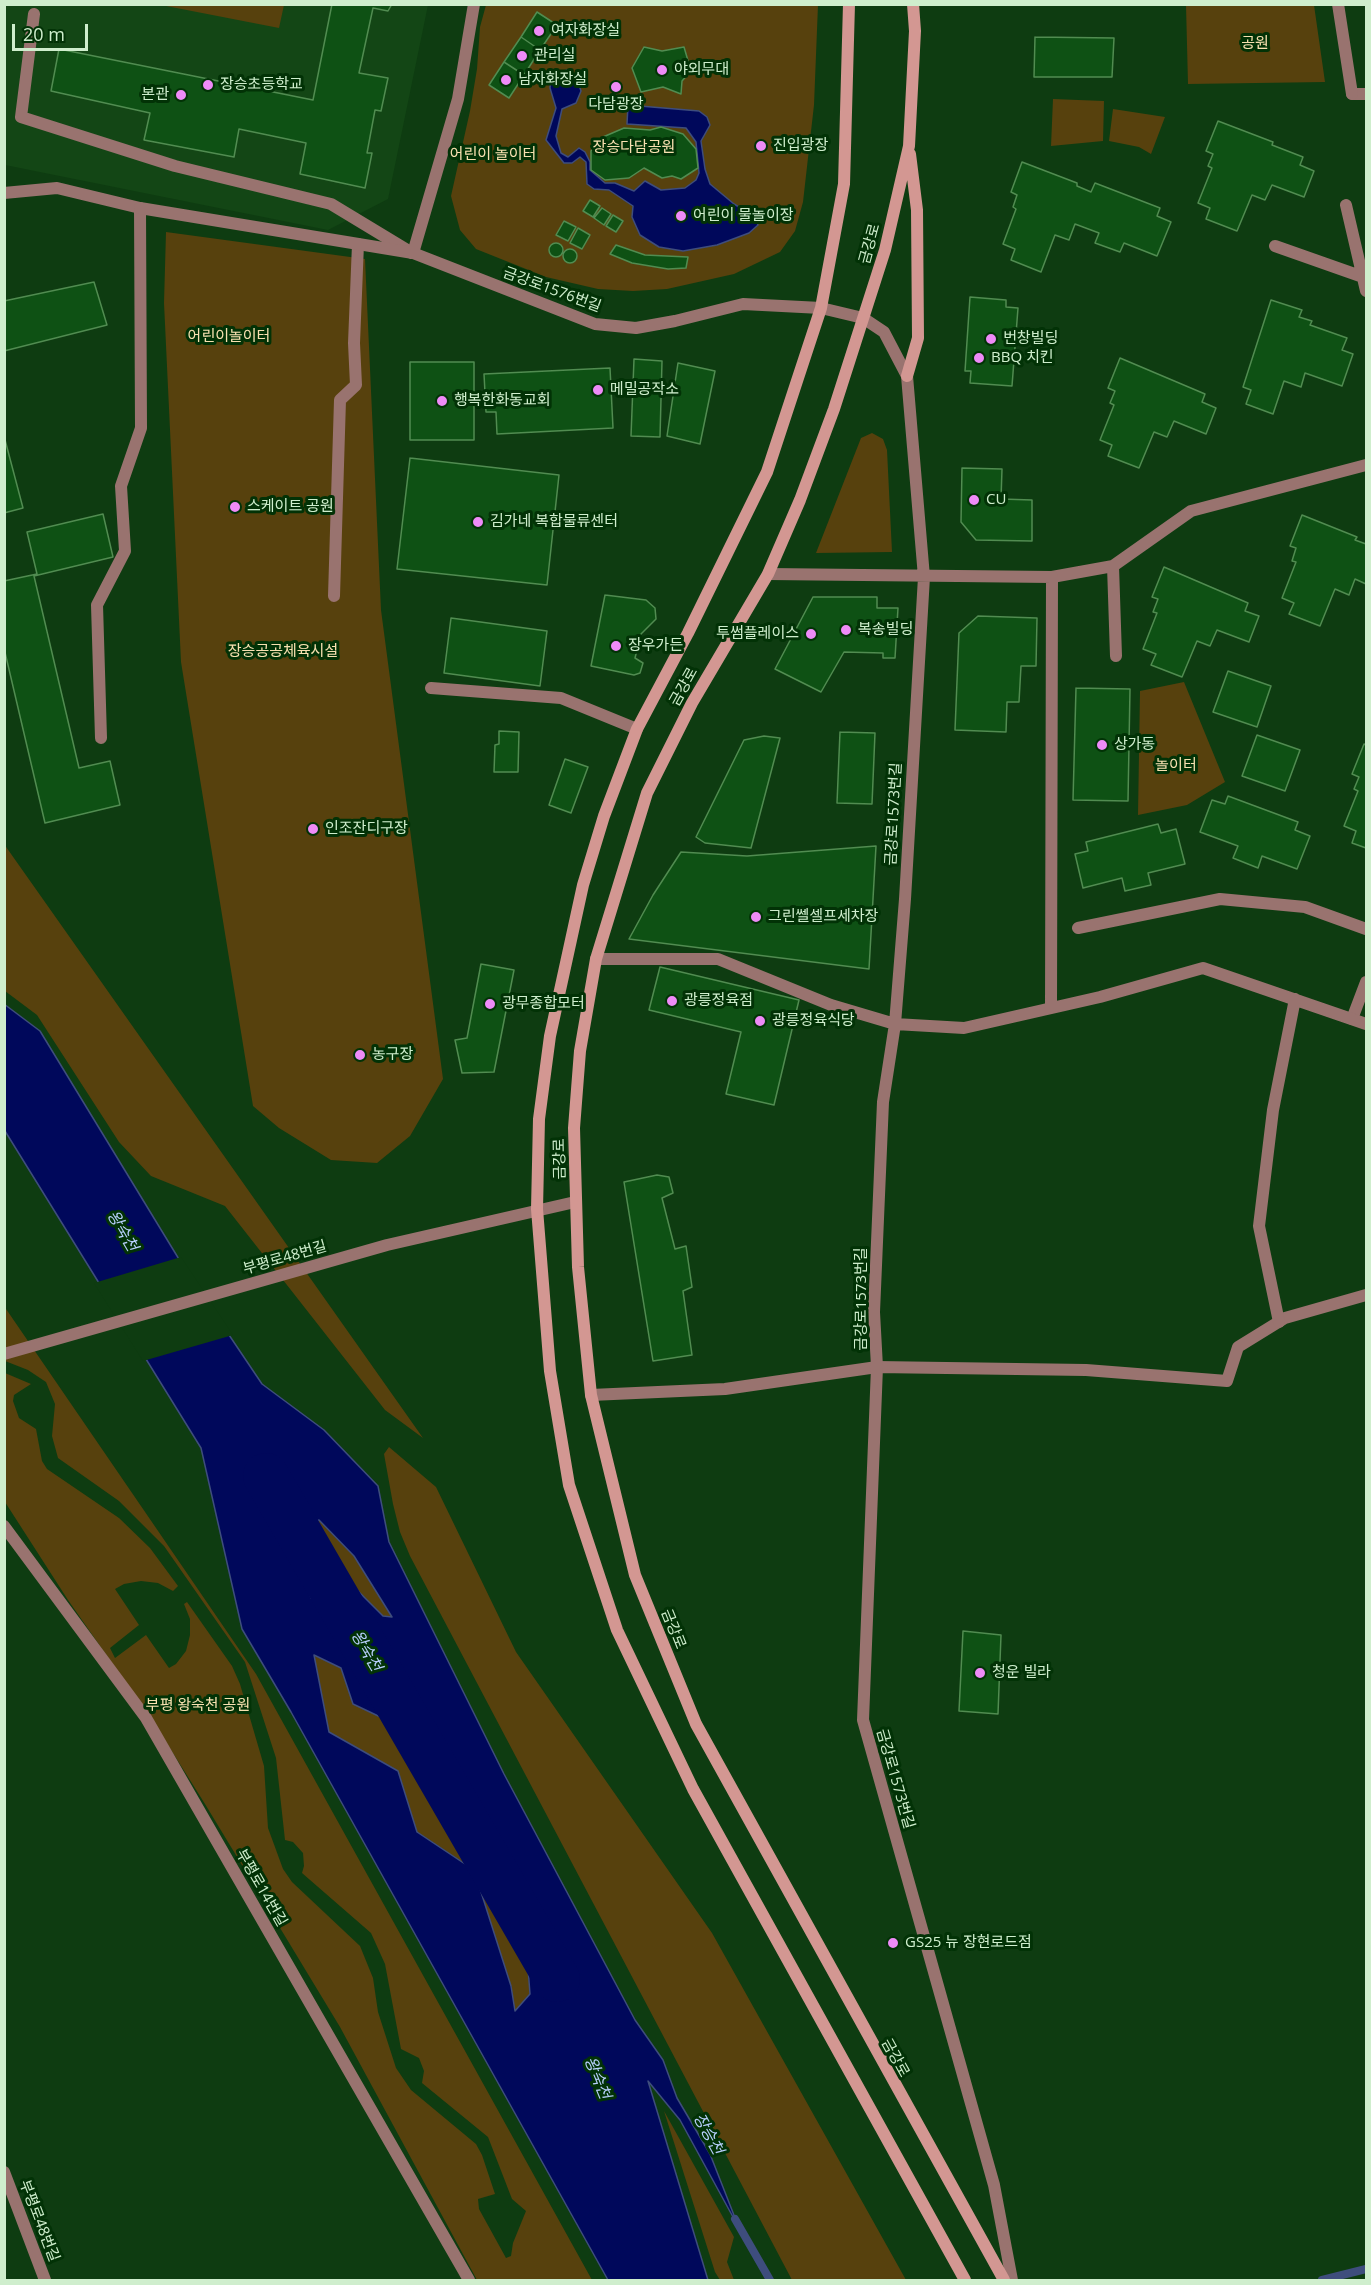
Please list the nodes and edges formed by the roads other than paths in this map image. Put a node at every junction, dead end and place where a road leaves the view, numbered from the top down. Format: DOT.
graph roads {
  1 [pos="474,4"];
  2 [pos="849,4"];
  3 [pos="913,4"];
  4 [pos="1338,4"];
  5 [pos="33,14"];
  6 [pos="1366,94"];
  7 [pos="909,146"];
  8 [pos="4,193"];
  9 [pos="1346,205"];
  10 [pos="140,208"];
  11 [pos="358,244"];
  12 [pos="1275,246"];
  13 [pos="413,253"];
  14 [pos="1363,277"];
  15 [pos="1366,291"];
  16 [pos="821,308"];
  17 [pos="863,318"];
  18 [pos="907,376"];
  19 [pos="1366,465"];
  20 [pos="1113,566"];
  21 [pos="768,574"];
  22 [pos="924,577"];
  23 [pos="1052,577"];
  24 [pos="334,596"];
  25 [pos="1116,656"];
  26 [pos="431,687"];
  27 [pos="637,729"];
  28 [pos="101,738"];
  29 [pos="1078,928"];
  30 [pos="1366,929"];
  31 [pos="596,959"];
  32 [pos="1366,982"];
  33 [pos="1295,999"];
  34 [pos="1051,1007"];
  35 [pos="1352,1019"];
  36 [pos="895,1024"];
  37 [pos="1366,1024"];
  38 [pos="575,1202"];
  39 [pos="537,1209"];
  40 [pos="1366,1295"];
  41 [pos="1279,1322"];
  42 [pos="4,1354"];
  43 [pos="877,1367"];
  44 [pos="591,1395"];
  45 [pos="4,1526"];
  46 [pos="4,2172"];
  47 [pos="45,2280"];
  48 [pos="469,2280"];
  49 [pos="965,2280"];
  50 [pos="1004,2280"];
  51 [pos="1012,2280"];
  1 -- 13 [label="street"];
  2 -- 16 [label="main road, 금강로"];
  3 -- 7 [label="main road, 금강로"];
  4 -- 6 [label="street"];
  5 -- 13 [label="street"];
  7 -- 17 [label="main road, 금강로"];
  7 -- 18 [label="main road"];
  8 -- 10 [label="street, 금강로1576번길"];
  9 -- 14 [label="street"];
  10 -- 11 [label="street, 금강로1576번길"];
  10 -- 28 [label="street"];
  11 -- 13 [label="street, 금강로1576번길"];
  11 -- 24 [label="street"];
  12 -- 14 [label="street"];
  13 -- 16 [label="street, 금강로1576번길"];
  14 -- 15 [label="street"];
  16 -- 17 [label="street, 금강로1576번길"];
  16 -- 27 [label="main road, 금강로"];
  17 -- 18 [label="street, 금강로1573번길"];
  17 -- 21 [label="main road, 금강로"];
  18 -- 22 [label="street, 금강로1573번길"];
  19 -- 20 [label="street"];
  20 -- 23 [label="street"];
  20 -- 25 [label="street"];
  21 -- 22 [label="street"];
  21 -- 31 [label="main road, 금강로"];
  22 -- 23 [label="street"];
  22 -- 36 [label="street, 금강로1573번길"];
  23 -- 34 [label="street"];
  26 -- 27 [label="street"];
  27 -- 39 [label="main road, 금강로"];
  29 -- 30 [label="street"];
  31 -- 36 [label="street"];
  31 -- 38 [label="main road, 금강로"];
  32 -- 35 [label="street"];
  33 -- 34 [label="street"];
  33 -- 35 [label="street"];
  33 -- 41 [label="street"];
  34 -- 36 [label="street"];
  35 -- 37 [label="street"];
  36 -- 43 [label="street, 금강로1573번길"];
  38 -- 39 [label="street, 부평로48번길"];
  38 -- 44 [label="main road, 금강로"];
  39 -- 42 [label="street, 부평로48번길"];
  39 -- 49 [label="main road, 금강로"];
  40 -- 41 [label="street"];
  41 -- 43 [label="street"];
  43 -- 44 [label="street"];
  43 -- 51 [label="street, 금강로1573번길"];
  44 -- 50 [label="main road, 금강로"];
  45 -- 48 [label="street, 부평로14번길"];
  46 -- 47 [label="street, 부평로48번길"];
}
